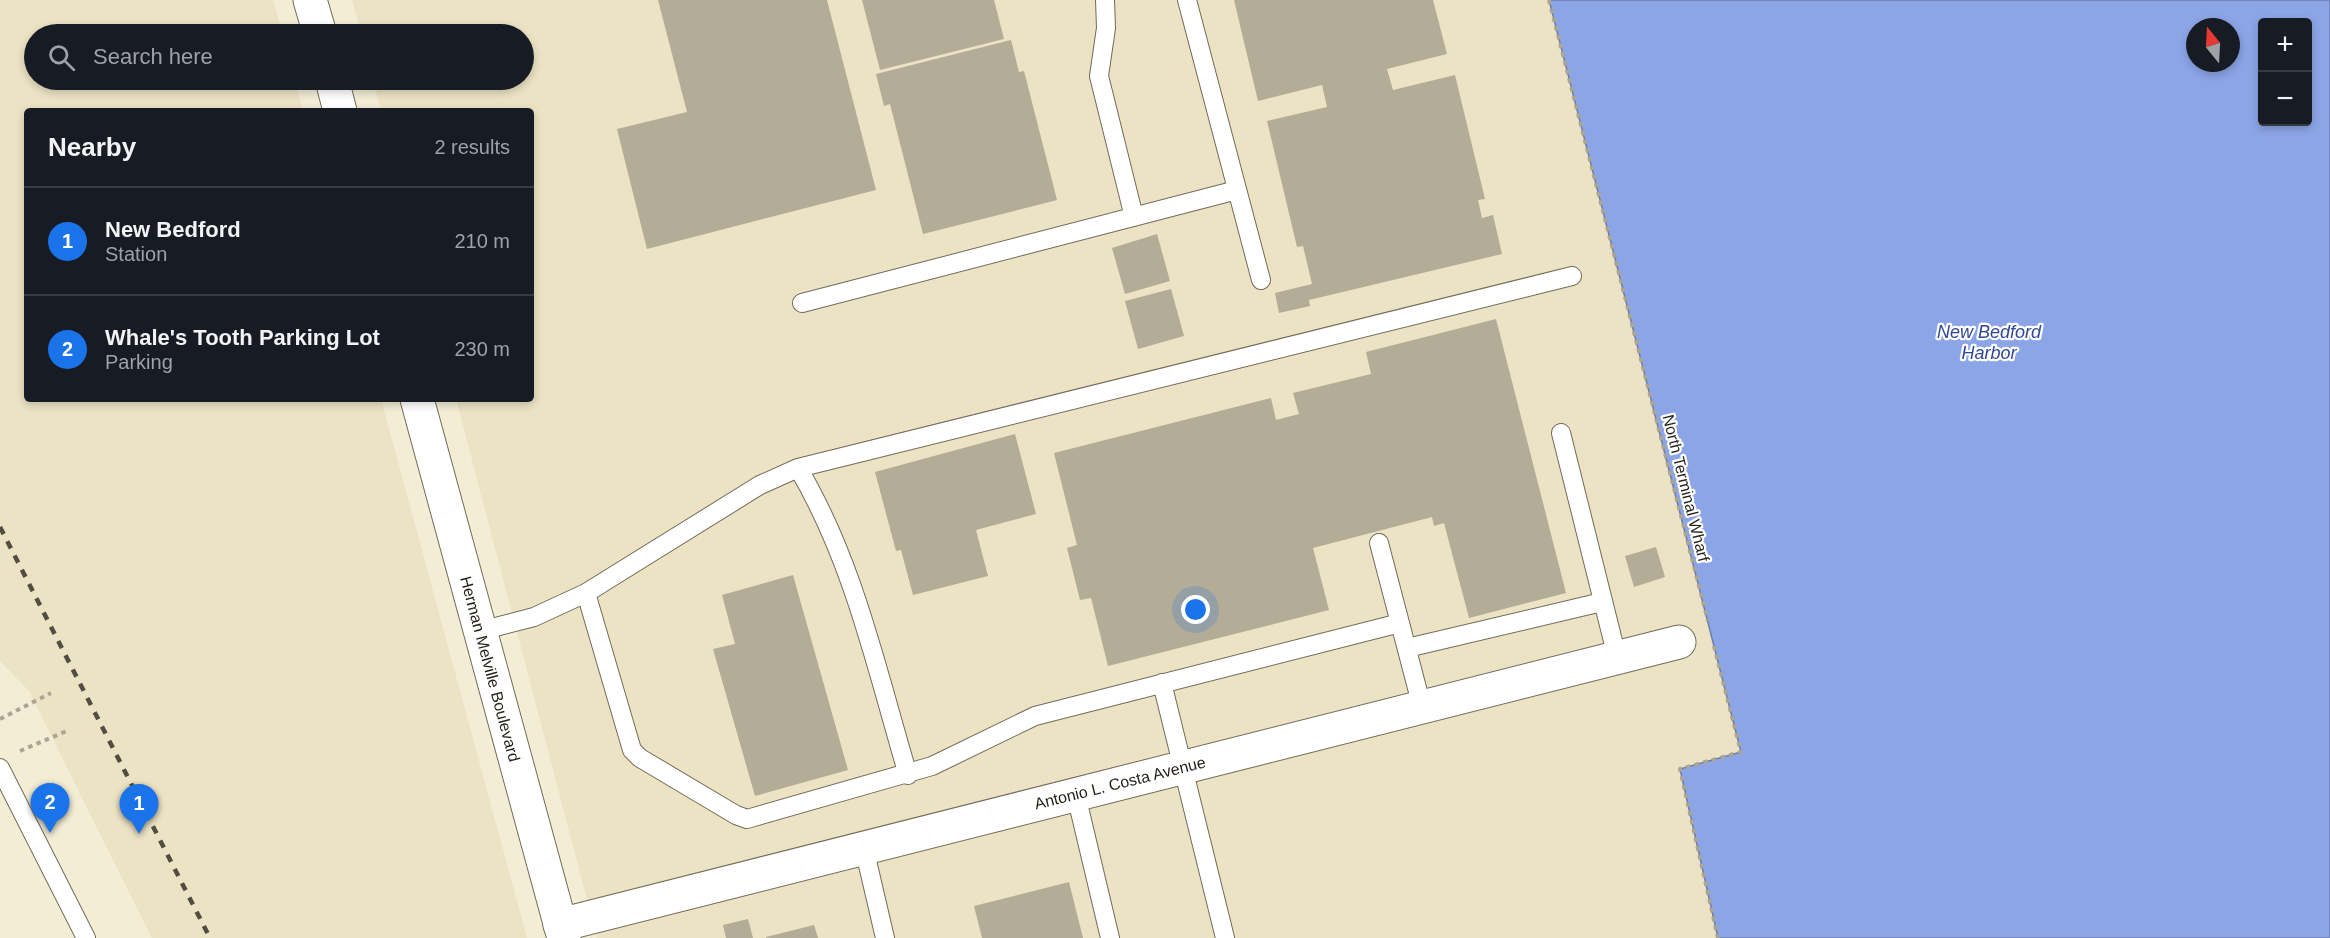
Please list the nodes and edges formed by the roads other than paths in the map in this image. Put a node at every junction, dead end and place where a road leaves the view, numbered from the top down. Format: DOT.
graph roads {
  1 [pos="310,0"];
  2 [pos="1106,0"];
  3 [pos="1187,0"];
  4 [pos="317,24"];
  5 [pos="335,90"];
  6 [pos="339,108"];
  7 [pos="1237,190"];
  8 [pos="1134,217"];
  9 [pos="1572,276"];
  10 [pos="1261,280"];
  11 [pos="802,303"];
  12 [pos="418,402"];
  13 [pos="1562,433"];
  14 [pos="798,468"];
  15 [pos="1379,543"];
  16 [pos="586,593"];
  17 [pos="1602,602"];
  18 [pos="1400,623"];
  19 [pos="480,630"];
  20 [pos="1679,642"];
  21 [pos="1407,648"];
  22 [pos="1617,657"];
  23 [pos="1162,682"];
  24 [pos="1422,707"];
  25 [pos="5,762"];
  26 [pos="1182,767"];
  27 [pos="908,775"];
  28 [pos="1076,795"];
  29 [pos="864,848"];
  30 [pos="562,931"];
  31 [pos="86,938"];
  32 [pos="885,938"];
  33 [pos="1110,938"];
  34 [pos="1225,938"];
  1 -- 4 [label="street"];
  2 -- 8 [label="lane"];
  3 -- 7 [label="lane"];
  5 -- 6 [label="street"];
  7 -- 8 [label="lane"];
  7 -- 10 [label="lane"];
  8 -- 11 [label="lane"];
  9 -- 14 [label="lane"];
  12 -- 19 [label="street, Herman Melville Boulevard"];
  13 -- 17 [label="lane"];
  14 -- 16 [label="lane"];
  14 -- 27 [label="lane"];
  15 -- 18 [label="lane"];
  16 -- 19 [label="lane"];
  16 -- 27 [label="lane"];
  17 -- 21 [label="lane"];
  17 -- 22 [label="lane"];
  18 -- 21 [label="lane"];
  18 -- 23 [label="lane"];
  19 -- 30 [label="street, Herman Melville Boulevard"];
  20 -- 22 [label="street, Antonio L. Costa Avenue"];
  21 -- 24 [label="lane"];
  22 -- 24 [label="street, Antonio L. Costa Avenue"];
  23 -- 26 [label="lane"];
  23 -- 27 [label="lane"];
  24 -- 26 [label="street, Antonio L. Costa Avenue"];
  25 -- 31 [label="lane"];
  26 -- 28 [label="street, Antonio L. Costa Avenue"];
  26 -- 34 [label="lane"];
  28 -- 29 [label="street, Antonio L. Costa Avenue"];
  28 -- 33 [label="lane"];
  29 -- 30 [label="street, Antonio L. Costa Avenue"];
  29 -- 32 [label="lane"];
}
